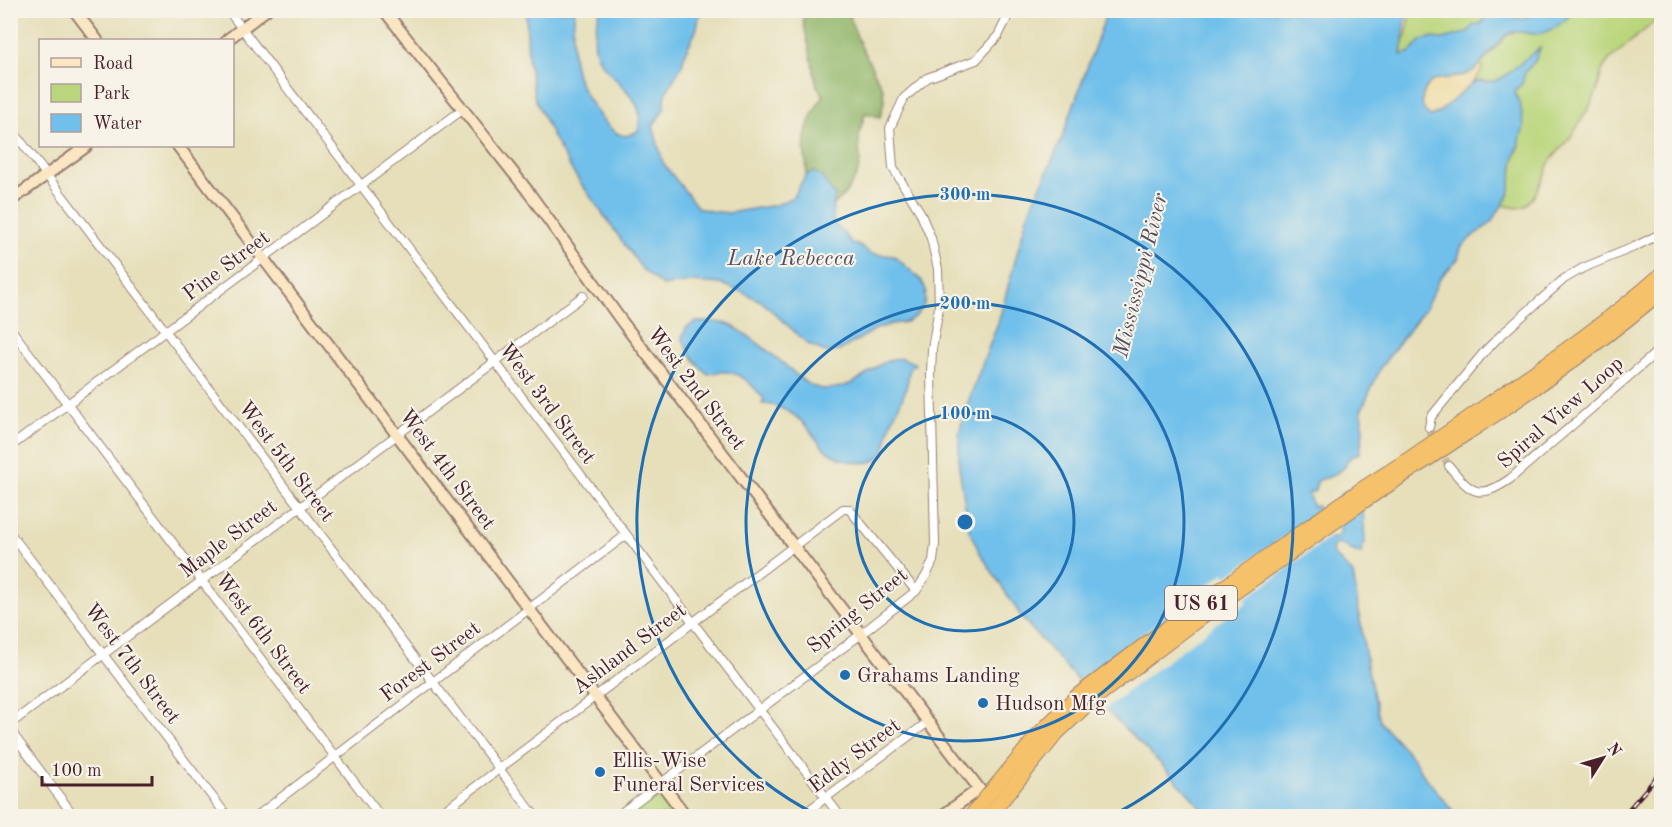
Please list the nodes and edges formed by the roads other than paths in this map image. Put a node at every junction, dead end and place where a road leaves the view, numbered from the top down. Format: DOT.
graph roads {
  1 [pos="74,10"];
  2 [pos="228,10"];
  3 [pos="266,10"];
  4 [pos="384,10"];
  5 [pos="1011,10"];
  6 [pos="242,29"];
  7 [pos="96,39"];
  8 [pos="228,39"];
  9 [pos="462,110"];
  10 [pos="10,127"];
  11 [pos="86,147"];
  12 [pos="179,147"];
  13 [pos="47,175"];
  14 [pos="361,185"];
  15 [pos="10,201"];
  16 [pos="1662,233"];
  17 [pos="264,258"];
  18 [pos="1662,274"];
  19 [pos="1662,291"];
  20 [pos="583,296"];
  21 [pos="10,328"];
  22 [pos="166,332"];
  23 [pos="1662,346"];
  24 [pos="495,362"];
  25 [pos="68,404"];
  26 [pos="1429,427"];
  27 [pos="1464,429"];
  28 [pos="398,434"];
  29 [pos="10,447"];
  30 [pos="1449,466"];
  31 [pos="299,507"];
  32 [pos="10,533"];
  33 [pos="626,535"];
  34 [pos="792,546"];
  35 [pos="201,580"];
  36 [pos="916,591"];
  37 [pos="529,609"];
  38 [pos="693,622"];
  39 [pos="861,635"];
  40 [pos="104,654"];
  41 [pos="433,682"];
  42 [pos="596,697"];
  43 [pos="759,710"];
  44 [pos="928,722"];
  45 [pos="10,725"];
  46 [pos="335,756"];
  47 [pos="500,770"];
  48 [pos="661,784"];
  49 [pos="979,789"];
  50 [pos="826,798"];
  51 [pos="73,816"];
  52 [pos="227,816"];
  53 [pos="257,816"];
  54 [pos="380,816"];
  55 [pos="437,816"];
  56 [pos="535,816"];
  57 [pos="617,816"];
  58 [pos="686,816"];
  59 [pos="801,816"];
  60 [pos="840,816"];
  61 [pos="942,816"];
  62 [pos="971,816"];
  63 [pos="989,816"];
  64 [pos="1000,816"];
  1 -- 7 [label="street"];
  2 -- 6 [label="street, West 3rd Street"];
  3 -- 6 [label="street"];
  4 -- 9 [label="street, West 2nd Street"];
  5 -- 36 [label="street, Spring Street"];
  6 -- 8 [label="street"];
  6 -- 14 [label="street, West 3rd Street"];
  9 -- 14 [label="street, Pine Street"];
  9 -- 34 [label="street, West 2nd Street"];
  10 -- 13 [label="street, West 5th Street"];
  11 -- 13 [label="street"];
  12 -- 17 [label="street, West 4th Street"];
  13 -- 15 [label="street"];
  13 -- 22 [label="street, West 5th Street"];
  14 -- 17 [label="street, Pine Street"];
  14 -- 24 [label="street, West 3rd Street"];
  16 -- 26 [label="street"];
  17 -- 22 [label="street, Pine Street"];
  17 -- 28 [label="street, West 4th Street"];
  18 -- 27 [label="highway, US 61"];
  19 -- 27 [label="highway, US 61"];
  20 -- 24 [label="street, Maple Street"];
  21 -- 25 [label="street, West 6th Street"];
  22 -- 25 [label="street, Pine Street"];
  22 -- 31 [label="street, West 5th Street"];
  23 -- 30 [label="street, Spiral View Loop"];
  24 -- 28 [label="street, Maple Street"];
  24 -- 33 [label="street, West 3rd Street"];
  25 -- 29 [label="street, Pine Street"];
  25 -- 35 [label="street, West 6th Street"];
  27 -- 62 [label="highway, US 61, bridge"];
  27 -- 63 [label="highway, US 61, bridge"];
  28 -- 31 [label="street, Maple Street"];
  28 -- 37 [label="street, West 4th Street"];
  31 -- 35 [label="street, Maple Street"];
  31 -- 41 [label="street, West 5th Street"];
  32 -- 40 [label="street, West 7th Street"];
  33 -- 37 [label="street, Forest Street"];
  33 -- 38 [label="street, West 3rd Street"];
  34 -- 36 [label="street, Ashland Street"];
  34 -- 38 [label="street, Ashland Street"];
  34 -- 39 [label="street, West 2nd Street"];
  35 -- 40 [label="street, Maple Street"];
  35 -- 46 [label="street, West 6th Street"];
  36 -- 39 [label="street, Spring Street"];
  37 -- 41 [label="street, Forest Street"];
  37 -- 42 [label="street, West 4th Street"];
  38 -- 42 [label="street, Ashland Street"];
  38 -- 43 [label="street, West 3rd Street"];
  39 -- 43 [label="street, Spring Street"];
  39 -- 44 [label="street, West 2nd Street"];
  40 -- 45 [label="street, Maple Street"];
  40 -- 52 [label="street, West 7th Street"];
  41 -- 46 [label="street, Forest Street"];
  41 -- 47 [label="street, West 5th Street"];
  42 -- 47 [label="street, Ashland Street"];
  42 -- 48 [label="street, West 4th Street"];
  43 -- 48 [label="street, Spring Street"];
  43 -- 50 [label="street, West 3rd Street"];
  44 -- 49 [label="street, West 2nd Street"];
  44 -- 50 [label="street, Eddy Street"];
  45 -- 51 [label="street"];
  46 -- 53 [label="street, Forest Street"];
  46 -- 54 [label="street, West 6th Street"];
  47 -- 55 [label="street, Ashland Street"];
  47 -- 56 [label="street, West 5th Street"];
  48 -- 57 [label="street, Spring Street"];
  48 -- 58 [label="street, West 4th Street"];
  49 -- 61 [label="street"];
  49 -- 64 [label="street, West 2nd Street"];
  50 -- 59 [label="street, Eddy Street"];
  50 -- 60 [label="street, West 3rd Street"];
}
